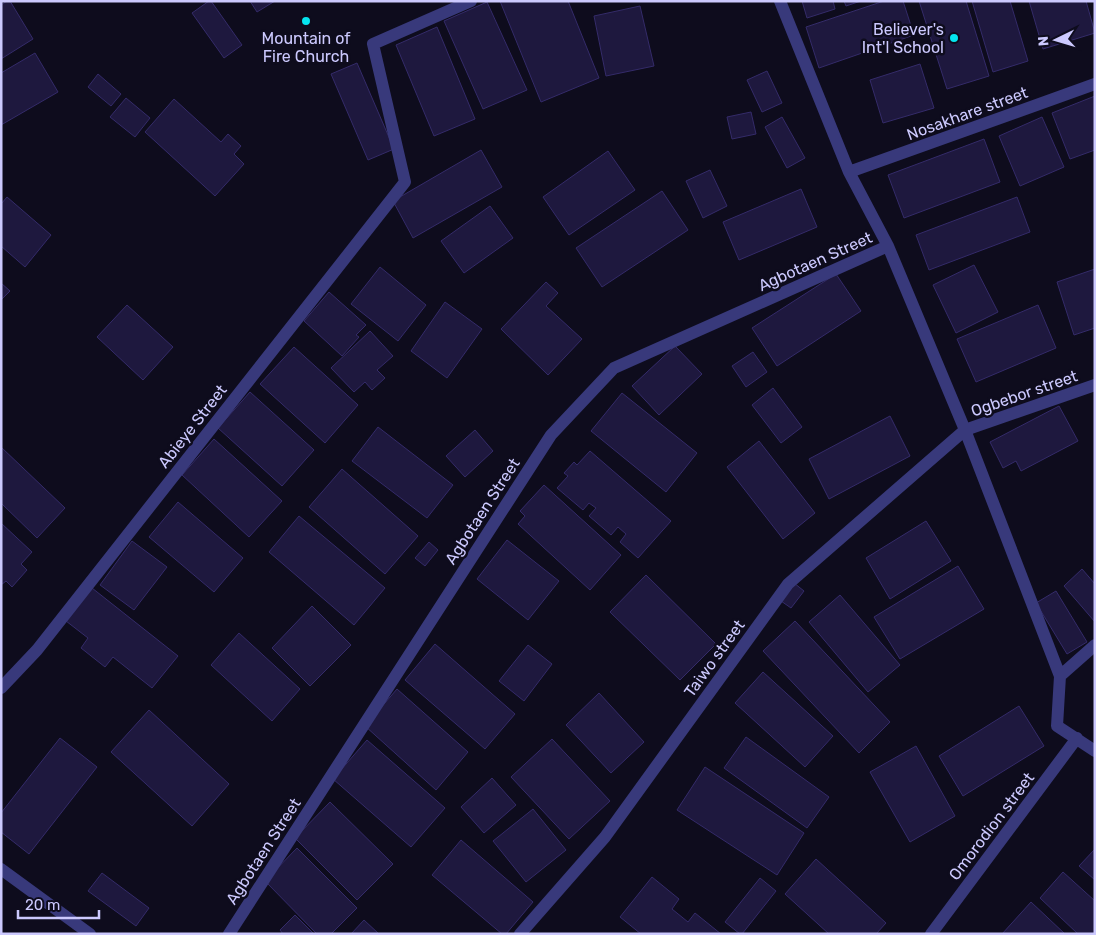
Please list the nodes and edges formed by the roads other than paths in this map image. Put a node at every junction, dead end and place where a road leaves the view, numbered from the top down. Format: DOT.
graph roads {
  1 [pos="471,1"];
  2 [pos="780,1"];
  3 [pos="1095,84"];
  4 [pos="849,172"];
  5 [pos="888,246"];
  6 [pos="1095,385"];
  7 [pos="965,430"];
  8 [pos="1095,645"];
  9 [pos="1060,676"];
  10 [pos="1,688"];
  11 [pos="1077,738"];
  12 [pos="1095,751"];
  13 [pos="1,868"];
  14 [pos="90,934"];
  15 [pos="229,934"];
  16 [pos="520,934"];
  17 [pos="931,934"];
  1 -- 10 [label="street, Abieye Street"];
  2 -- 4 [label="street"];
  3 -- 4 [label="street, Nosakhare street"];
  4 -- 5 [label="street"];
  5 -- 7 [label="street"];
  5 -- 15 [label="street, Agbotaen Street"];
  6 -- 7 [label="street, Ogbebor street"];
  7 -- 9 [label="street"];
  7 -- 16 [label="street, Taiwo street"];
  8 -- 9 [label="street"];
  9 -- 11 [label="street"];
  11 -- 12 [label="street"];
  11 -- 17 [label="street, Omorodion street"];
  13 -- 14 [label="street"];
}
